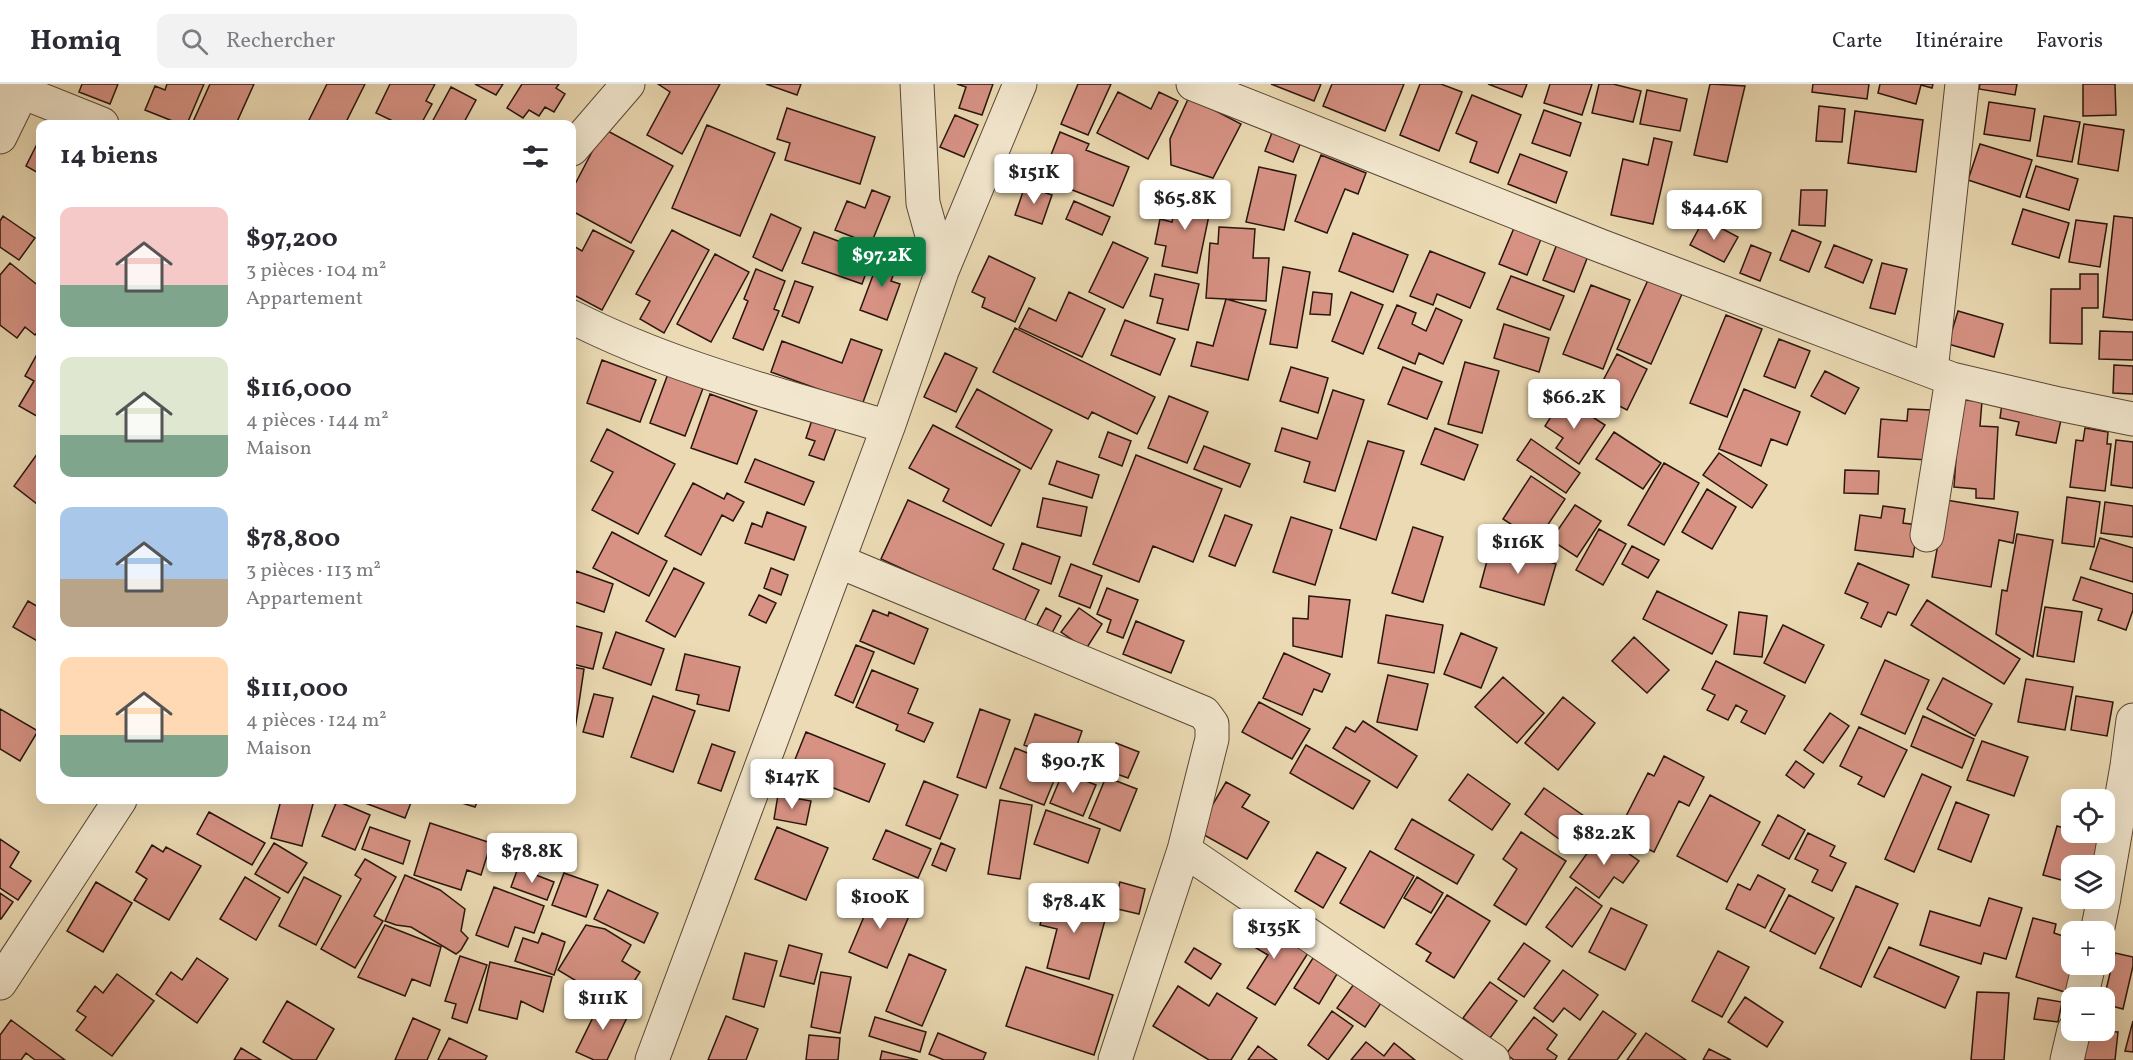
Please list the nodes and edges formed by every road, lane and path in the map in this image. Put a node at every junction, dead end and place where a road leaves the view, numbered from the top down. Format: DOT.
graph roads {
  1 [pos="628,84"];
  2 [pos="917,84"];
  3 [pos="1020,84"];
  4 [pos="1193,84"];
  5 [pos="1962,84"];
  6 [pos="12,88"];
  7 [pos="63,96"];
  8 [pos="96,120"];
  9 [pos="0,137"];
  10 [pos="576,144"];
  11 [pos="942,271"];
  12 [pos="576,319"];
  13 [pos="1941,375"];
  14 [pos="2133,419"];
  15 [pos="888,427"];
  16 [pos="1927,535"];
  17 [pos="838,561"];
  18 [pos="2133,720"];
  19 [pos="117,804"];
  20 [pos="1184,850"];
  21 [pos="2111,855"];
  22 [pos="0,983"];
  23 [pos="2071,1041"];
  24 [pos="651,1060"];
  25 [pos="1115,1060"];
  26 [pos="1493,1060"];
  27 [pos="2067,1060"];
  1 -- 10 [label="street"];
  2 -- 11 [label="street"];
  3 -- 11 [label="street"];
  4 -- 13 [label="street"];
  5 -- 13 [label="street"];
  6 -- 7 [label="street"];
  6 -- 9 [label="street"];
  7 -- 8 [label="street"];
  11 -- 15 [label="street"];
  12 -- 15 [label="street"];
  13 -- 14 [label="street"];
  13 -- 16 [label="street"];
  15 -- 17 [label="street"];
  17 -- 20 [label="street"];
  17 -- 24 [label="street"];
  18 -- 21 [label="street"];
  19 -- 22 [label="street"];
  20 -- 25 [label="street"];
  20 -- 26 [label="street"];
  23 -- 27 [label="street"];
}
